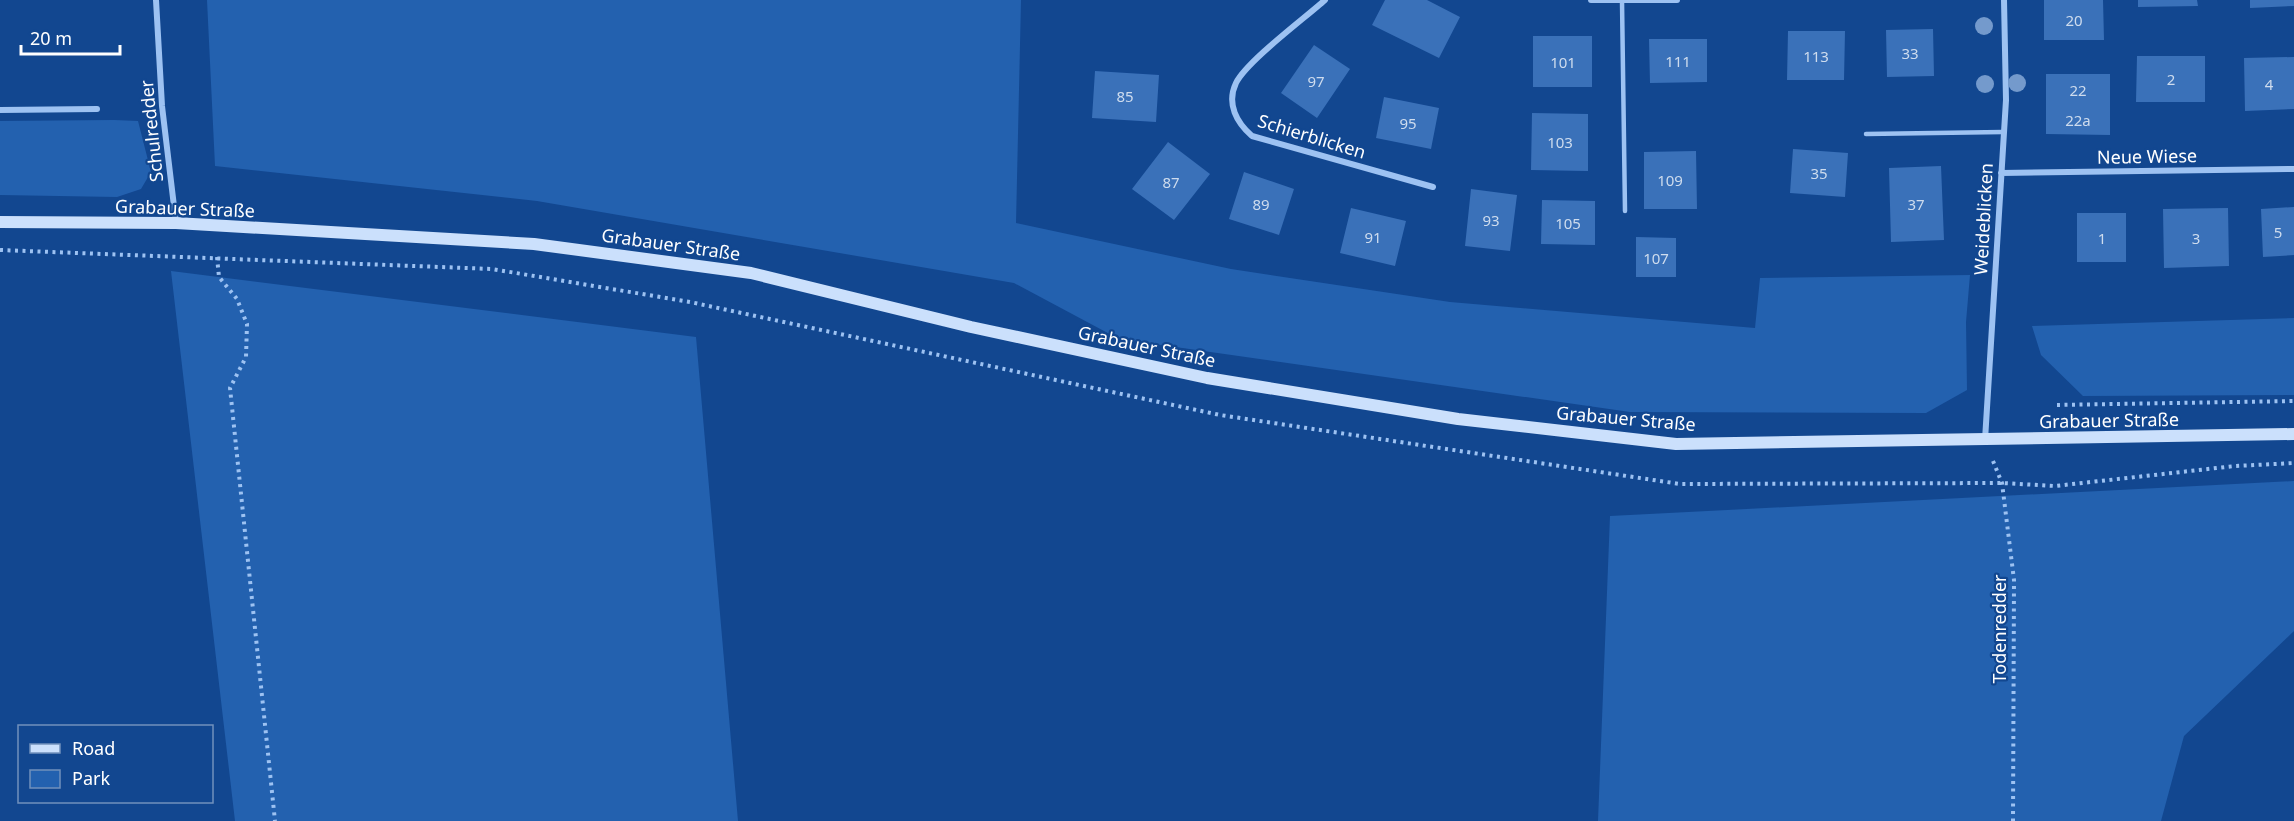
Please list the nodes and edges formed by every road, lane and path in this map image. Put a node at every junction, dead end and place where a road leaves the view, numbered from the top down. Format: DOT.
graph roads {
  1 [pos="156,0"];
  2 [pos="1325,0"];
  3 [pos="1591,0"];
  4 [pos="1677,0"];
  5 [pos="2004,0"];
  6 [pos="1622,1"];
  7 [pos="97,109"];
  8 [pos="0,110"];
  9 [pos="2003,132"];
  10 [pos="1866,134"];
  11 [pos="2294,169"];
  12 [pos="2001,173"];
  13 [pos="1433,187"];
  14 [pos="1625,211"];
  15 [pos="0,222"];
  16 [pos="176,223"];
  17 [pos="0,250"];
  18 [pos="182,256"];
  19 [pos="217,257"];
  20 [pos="2294,401"];
  21 [pos="2057,405"];
  22 [pos="2294,434"];
  23 [pos="1985,440"];
  24 [pos="275,821"];
  25 [pos="2013,821"];
  1 -- 16 [label="street, Schulredder"];
  2 -- 13 [label="street, Schierblicken"];
  3 -- 6 [label="street"];
  4 -- 6 [label="street"];
  5 -- 9 [label="street, Weideblicken"];
  6 -- 14 [label="lane"];
  7 -- 8 [label="street"];
  9 -- 10 [label="lane"];
  9 -- 12 [label="street, Weideblicken"];
  11 -- 12 [label="street, Neue Wiese"];
  12 -- 23 [label="street, Weideblicken"];
  15 -- 16 [label="main road, Grabauer Straße"];
  16 -- 23 [label="main road, Grabauer Straße"];
  17 -- 18 [label="path"];
  19 -- 24 [label="path"];
  20 -- 21 [label="path"];
  22 -- 23 [label="main road, Grabauer Straße"];
  23 -- 25 [label="path, Todenredder"];
}
